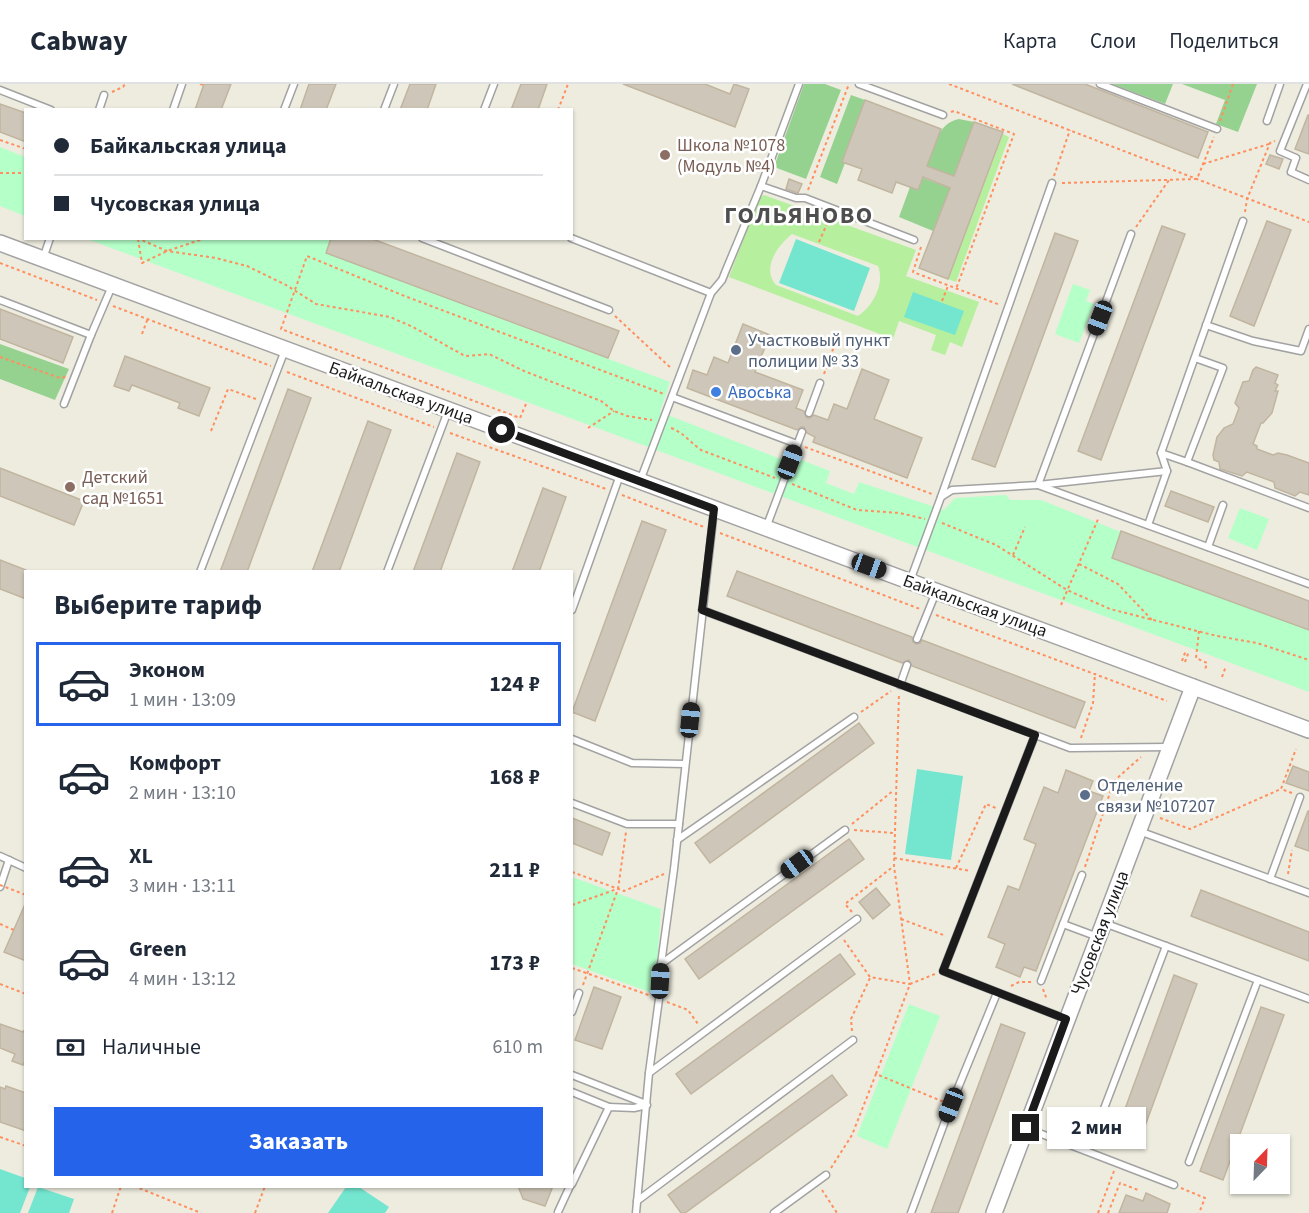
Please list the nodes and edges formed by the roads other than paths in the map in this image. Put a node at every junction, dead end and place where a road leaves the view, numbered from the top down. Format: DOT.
graph roads {
  1 [pos="182,84"];
  2 [pos="294,84"];
  3 [pos="394,84"];
  4 [pos="494,84"];
  5 [pos="799,84"];
  6 [pos="859,84"];
  7 [pos="1100,84"];
  8 [pos="1280,84"];
  9 [pos="1307,84"];
  10 [pos="0,90"];
  11 [pos="104,95"];
  12 [pos="46,108"];
  13 [pos="100,108"];
  14 [pos="174,108"];
  15 [pos="285,108"];
  16 [pos="385,108"];
  17 [pos="485,108"];
  18 [pos="943,114"];
  19 [pos="1266,121"];
  20 [pos="1217,129"];
  21 [pos="1309,180"];
  22 [pos="1052,183"];
  23 [pos="761,186"];
  24 [pos="1243,221"];
  25 [pos="1131,234"];
  26 [pos="573,239"];
  27 [pos="49,240"];
  28 [pos="427,240"];
  29 [pos="914,240"];
  30 [pos="0,243"];
  31 [pos="43,259"];
  32 [pos="113,285"];
  33 [pos="711,294"];
  34 [pos="0,300"];
  35 [pos="609,310"];
  36 [pos="1206,325"];
  37 [pos="1309,329"];
  38 [pos="91,335"];
  39 [pos="285,350"];
  40 [pos="1195,358"];
  41 [pos="820,383"];
  42 [pos="672,397"];
  43 [pos="64,404"];
  44 [pos="448,410"];
  45 [pos="809,413"];
  46 [pos="802,432"];
  47 [pos="797,444"];
  48 [pos="1161,453"];
  49 [pos="1187,462"];
  50 [pos="1167,471"];
  51 [pos="620,474"];
  52 [pos="640,482"];
  53 [pos="1038,485"];
  54 [pos="941,497"];
  55 [pos="1223,506"];
  56 [pos="1309,508"];
  57 [pos="714,509"];
  58 [pos="1148,525"];
  59 [pos="766,528"];
  60 [pos="1208,547"];
  61 [pos="201,570"];
  62 [pos="388,570"];
  63 [pos="910,582"];
  64 [pos="1309,584"];
  65 [pos="936,591"];
  66 [pos="573,607"];
  67 [pos="702,610"];
  68 [pos="917,639"];
  69 [pos="907,664"];
  70 [pos="900,684"];
  71 [pos="1193,687"];
  72 [pos="854,717"];
  73 [pos="1309,730"];
  74 [pos="1035,735"];
  75 [pos="573,739"];
  76 [pos="1170,747"];
  77 [pos="685,764"];
  78 [pos="1300,797"];
  79 [pos="573,803"];
  80 [pos="679,824"];
  81 [pos="845,830"];
  82 [pos="1139,831"];
  83 [pos="677,840"];
  84 [pos="0,856"];
  85 [pos="9,860"];
  86 [pos="24,867"];
  87 [pos="1082,875"];
  88 [pos="1270,879"];
  89 [pos="0,886"];
  90 [pos="1309,893"];
  91 [pos="857,919"];
  92 [pos="1063,924"];
  93 [pos="1101,930"];
  94 [pos="1166,946"];
  95 [pos="661,964"];
  96 [pos="1258,980"];
  97 [pos="1041,981"];
  98 [pos="579,993"];
  99 [pos="997,993"];
  100 [pos="1309,999"];
  101 [pos="573,1009"];
  102 [pos="1066,1019"];
  103 [pos="853,1040"];
  104 [pos="649,1073"];
  105 [pos="573,1075"];
  106 [pos="573,1092"];
  107 [pos="647,1105"];
  108 [pos="609,1107"];
  109 [pos="1097,1127"];
  110 [pos="1026,1128"];
  111 [pos="1189,1162"];
  112 [pos="826,1175"];
  113 [pos="573,1181"];
  114 [pos="1174,1185"];
  115 [pos="570,1188"];
  116 [pos="637,1201"];
  117 [pos="558,1212"];
  118 [pos="636,1213"];
  119 [pos="774,1213"];
  120 [pos="911,1213"];
  121 [pos="994,1213"];
  1 -- 14 [label="lane"];
  2 -- 15 [label="lane"];
  3 -- 16 [label="lane"];
  4 -- 17 [label="lane"];
  5 -- 23 [label="lane"];
  6 -- 18 [label="lane"];
  7 -- 20 [label="lane"];
  8 -- 19 [label="lane"];
  9 -- 21 [label="lane"];
  10 -- 12 [label="lane"];
  11 -- 13 [label="lane"];
  22 -- 54 [label="lane"];
  23 -- 29 [label="lane"];
  23 -- 33 [label="lane"];
  24 -- 36 [label="lane"];
  25 -- 53 [label="lane"];
  26 -- 33 [label="lane"];
  27 -- 31 [label="lane"];
  28 -- 35 [label="lane"];
  30 -- 31 [label="street, Байкальская улица"];
  31 -- 32 [label="street, Байкальская улица"];
  32 -- 38 [label="lane"];
  32 -- 39 [label="street, Байкальская улица"];
  33 -- 42 [label="lane"];
  34 -- 38 [label="lane"];
  36 -- 37 [label="lane"];
  36 -- 40 [label="lane"];
  38 -- 43 [label="lane"];
  39 -- 44 [label="street, Байкальская улица"];
  39 -- 61 [label="lane"];
  40 -- 48 [label="lane"];
  40 -- 49 [label="lane"];
  41 -- 45 [label="lane"];
  42 -- 47 [label="lane"];
  42 -- 52 [label="lane"];
  44 -- 51 [label="street, Байкальская улица"];
  44 -- 62 [label="lane"];
  46 -- 47 [label="lane"];
  47 -- 59 [label="lane"];
  48 -- 49 [label="lane"];
  48 -- 50 [label="lane"];
  49 -- 56 [label="lane"];
  50 -- 53 [label="lane"];
  50 -- 58 [label="lane"];
  51 -- 52 [label="street, Байкальская улица"];
  51 -- 66 [label="lane"];
  52 -- 57 [label="street, Байкальская улица"];
  53 -- 54 [label="lane"];
  53 -- 58 [label="lane"];
  54 -- 63 [label="lane"];
  55 -- 60 [label="lane"];
  57 -- 59 [label="street, Байкальская улица"];
  57 -- 67 [label="lane"];
  58 -- 60 [label="lane"];
  59 -- 63 [label="street, Байкальская улица"];
  60 -- 64 [label="lane"];
  63 -- 65 [label="street, Байкальская улица"];
  65 -- 68 [label="lane"];
  65 -- 71 [label="street, Байкальская улица"];
  67 -- 70 [label="lane"];
  67 -- 77 [label="lane"];
  69 -- 70 [label="lane"];
  70 -- 74 [label="lane"];
  71 -- 73 [label="street, Байкальская улица"];
  71 -- 76 [label="street, Чусовская улица"];
  72 -- 83 [label="lane"];
  74 -- 76 [label="lane"];
  74 -- 99 [label="lane"];
  75 -- 77 [label="lane"];
  76 -- 82 [label="street, Чусовская улица"];
  77 -- 80 [label="lane"];
  78 -- 88 [label="lane"];
  79 -- 80 [label="lane"];
  80 -- 83 [label="lane"];
  81 -- 95 [label="lane"];
  82 -- 88 [label="lane"];
  82 -- 93 [label="street, Чусовская улица"];
  83 -- 95 [label="lane"];
  84 -- 85 [label="lane"];
  85 -- 86 [label="lane"];
  85 -- 89 [label="lane"];
  87 -- 92 [label="lane"];
  88 -- 90 [label="lane"];
  91 -- 104 [label="lane"];
  92 -- 93 [label="lane"];
  92 -- 97 [label="lane"];
  93 -- 94 [label="lane"];
  93 -- 102 [label="street, Чусовская улица"];
  94 -- 96 [label="lane"];
  94 -- 109 [label="lane"];
  95 -- 104 [label="lane"];
  96 -- 100 [label="lane"];
  96 -- 111 [label="lane"];
  98 -- 101 [label="lane"];
  99 -- 102 [label="lane"];
  99 -- 120 [label="lane"];
  102 -- 110 [label="street, Чусовская улица"];
  103 -- 116 [label="lane"];
  104 -- 107 [label="lane"];
  105 -- 107 [label="lane"];
  106 -- 108 [label="lane"];
  107 -- 108 [label="lane"];
  107 -- 116 [label="lane"];
  108 -- 113 [label="lane"];
  110 -- 114 [label="lane"];
  110 -- 121 [label="street, Чусовская улица"];
  112 -- 119 [label="lane"];
  115 -- 117 [label="lane"];
  116 -- 118 [label="lane"];
}
